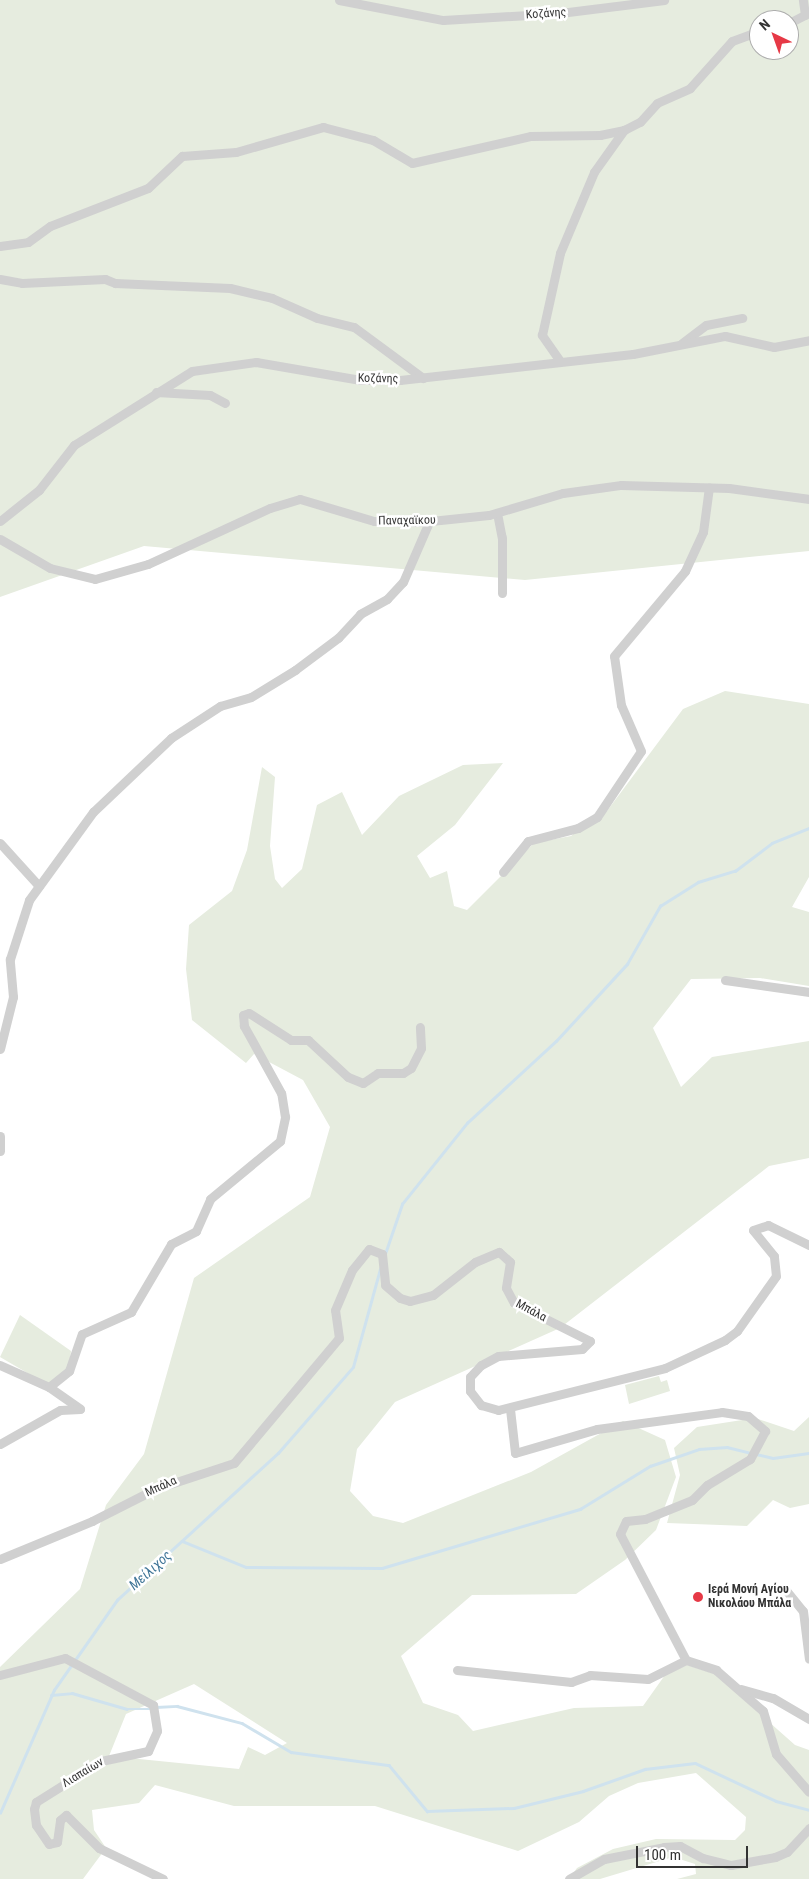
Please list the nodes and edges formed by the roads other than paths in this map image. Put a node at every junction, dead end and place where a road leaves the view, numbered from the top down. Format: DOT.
graph roads {
  1 [pos="339,0"];
  2 [pos="664,0"];
  3 [pos="803,0"];
  4 [pos="799,18"];
  5 [pos="749,35"];
  6 [pos="624,130"];
  7 [pos="0,246"];
  8 [pos="0,279"];
  9 [pos="742,318"];
  10 [pos="808,341"];
  11 [pos="680,344"];
  12 [pos="560,361"];
  13 [pos="423,378"];
  14 [pos="156,392"];
  15 [pos="225,403"];
  16 [pos="709,487"];
  17 [pos="809,499"];
  18 [pos="497,513"];
  19 [pos="0,521"];
  20 [pos="429,522"];
  21 [pos="0,539"];
  22 [pos="502,593"];
  23 [pos="0,843"];
  24 [pos="504,872"];
  25 [pos="39,886"];
  26 [pos="725,980"];
  27 [pos="809,992"];
  28 [pos="420,1027"];
  29 [pos="0,1050"];
  30 [pos="0,1136"];
  31 [pos="0,1151"];
  32 [pos="809,1244"];
  33 [pos="0,1365"];
  34 [pos="49,1387"];
  35 [pos="510,1408"];
  36 [pos="0,1444"];
  37 [pos="0,1559"];
  38 [pos="785,1588"];
  39 [pos="806,1614"];
  40 [pos="809,1659"];
  41 [pos="686,1660"];
  42 [pos="457,1670"];
  43 [pos="0,1675"];
  44 [pos="741,1689"];
  45 [pos="809,1719"];
  46 [pos="809,1792"];
  47 [pos="809,1828"];
  48 [pos="163,1879"];
  49 [pos="569,1879"];
  1 -- 2 [label="street, Κοζάνης"];
  3 -- 4 [label="street"];
  5 -- 6 [label="street"];
  6 -- 7 [label="street"];
  6 -- 12 [label="street"];
  8 -- 13 [label="street"];
  9 -- 11 [label="street"];
  10 -- 11 [label="street, Κοζάνης"];
  11 -- 12 [label="street, Κοζάνης"];
  12 -- 13 [label="street, Κοζάνης"];
  13 -- 14 [label="street, Κοζάνης"];
  14 -- 15 [label="street"];
  14 -- 19 [label="street, Κοζάνης"];
  16 -- 17 [label="street, Παναχαϊκου"];
  16 -- 18 [label="street, Παναχαϊκου"];
  16 -- 24 [label="street"];
  18 -- 20 [label="street, Παναχαϊκου"];
  18 -- 22 [label="street"];
  20 -- 21 [label="street, Παναχαϊκου"];
  20 -- 25 [label="street"];
  23 -- 25 [label="street"];
  25 -- 29 [label="street"];
  26 -- 27 [label="street"];
  28 -- 34 [label="street"];
  30 -- 31 [label="street"];
  32 -- 35 [label="street, Μπάλα"];
  33 -- 34 [label="street"];
  34 -- 36 [label="street"];
  35 -- 37 [label="street, Μπάλα"];
  35 -- 41 [label="street"];
  38 -- 39 [label="street"];
  39 -- 40 [label="street"];
  41 -- 42 [label="street"];
  41 -- 44 [label="street"];
  43 -- 48 [label="street, Λιαπαίων"];
  44 -- 45 [label="street"];
  44 -- 46 [label="street"];
  47 -- 49 [label="street"];
}
